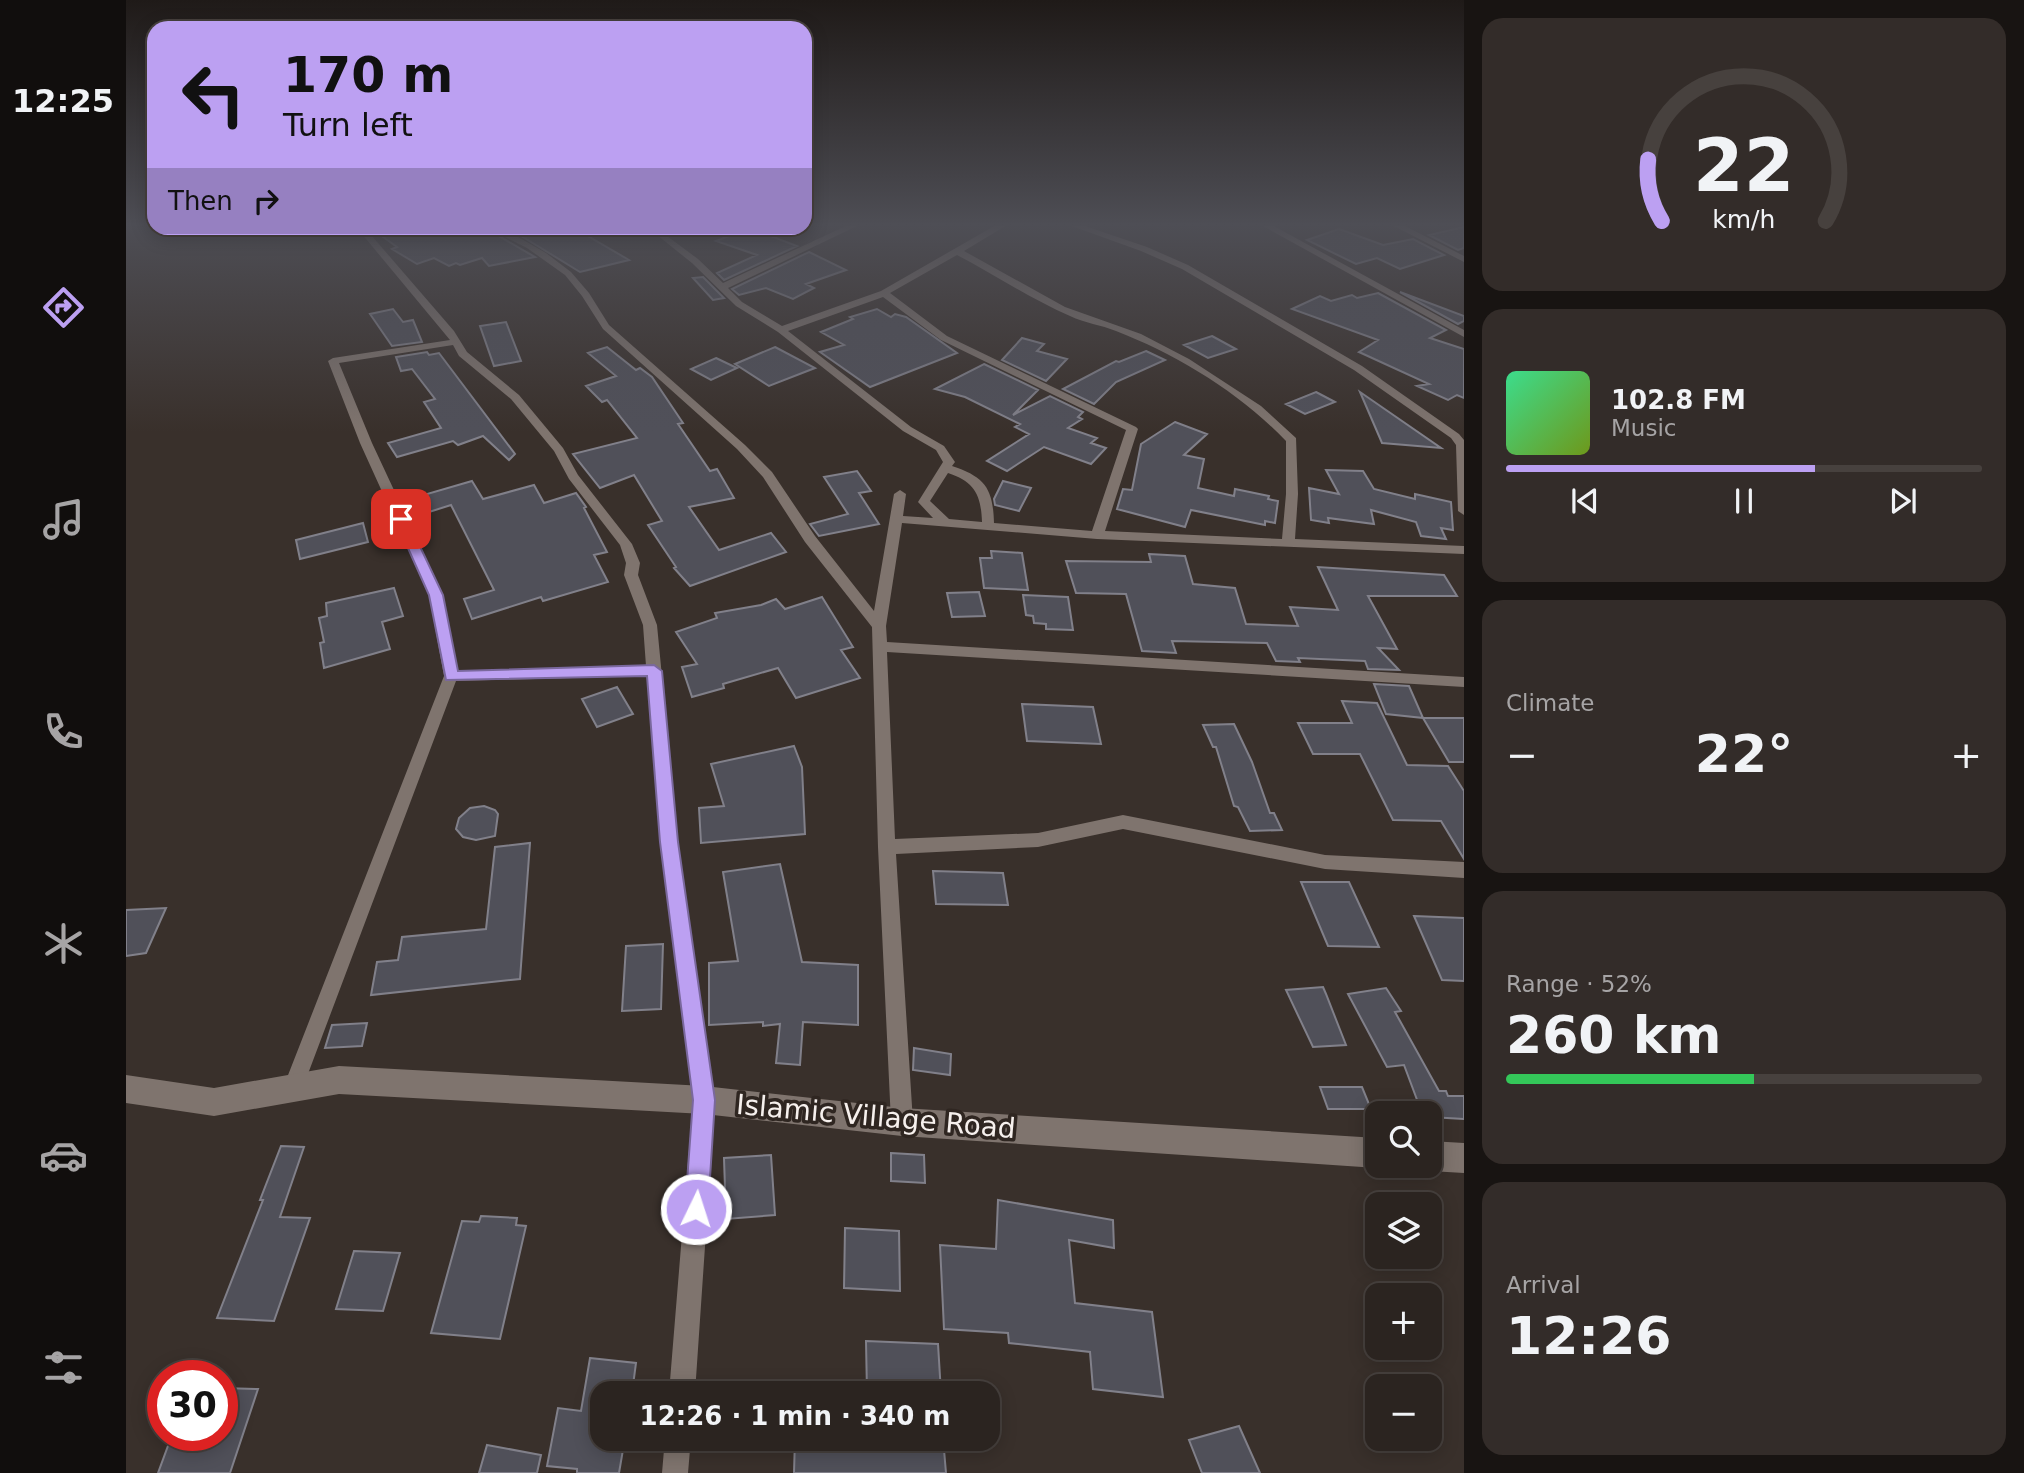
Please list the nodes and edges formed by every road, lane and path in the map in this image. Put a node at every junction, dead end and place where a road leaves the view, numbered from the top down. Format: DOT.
graph roads {
  1 [pos="416,294"];
  2 [pos="585,294"];
  3 [pos="728,294"];
  4 [pos="882,294"];
  5 [pos="885,294"];
  6 [pos="1036,294"];
  7 [pos="1231,294"];
  8 [pos="1390,294"];
  9 [pos="781,330"];
  10 [pos="1464,334"];
  11 [pos="456,342"];
  12 [pos="946,468"];
  13 [pos="900,494"];
  14 [pos="1464,511"];
  15 [pos="895,519"];
  16 [pos="945,523"];
  17 [pos="988,526"];
  18 [pos="1097,535"];
  19 [pos="1287,542"];
  20 [pos="1464,550"];
  21 [pos="879,626"];
  22 [pos="881,647"];
  23 [pos="654,671"];
  24 [pos="452,677"];
  25 [pos="1464,682"];
  26 [pos="887,846"];
  27 [pos="1464,870"];
  28 [pos="293,1088"];
  29 [pos="126,1089"];
  30 [pos="704,1100"];
  31 [pos="902,1122"];
  32 [pos="1365,1152"];
  33 [pos="1442,1157"];
  34 [pos="1464,1158"];
  35 [pos="683,1381"];
  36 [pos="677,1451"];
  37 [pos="675,1473"];
  1 -- 11 [label="street"];
  2 -- 21 [label="street"];
  3 -- 9 [label="street"];
  4 -- 9 [label="street"];
  5 -- 18 [label="street"];
  6 -- 19 [label="street"];
  7 -- 14 [label="street"];
  8 -- 10 [label="street"];
  9 -- 12 [label="street"];
  11 -- 23 [label="street"];
  11 -- 24 [label="street"];
  12 -- 16 [label="street"];
  12 -- 17 [label="street"];
  13 -- 15 [label="street"];
  15 -- 16 [label="street"];
  15 -- 21 [label="street"];
  16 -- 17 [label="street"];
  17 -- 18 [label="street"];
  18 -- 19 [label="street"];
  19 -- 20 [label="street"];
  21 -- 22 [label="street"];
  22 -- 25 [label="street"];
  22 -- 26 [label="street"];
  23 -- 24 [label="street"];
  23 -- 30 [label="street"];
  24 -- 28 [label="street"];
  26 -- 27 [label="street"];
  26 -- 31 [label="street"];
  28 -- 29 [label="street, Islamic Village Road"];
  28 -- 30 [label="street, Islamic Village Road"];
  30 -- 31 [label="street, Islamic Village Road"];
  30 -- 35 [label="street"];
  31 -- 32 [label="street, Islamic Village Road"];
  33 -- 34 [label="street"];
  36 -- 37 [label="street"];
}
